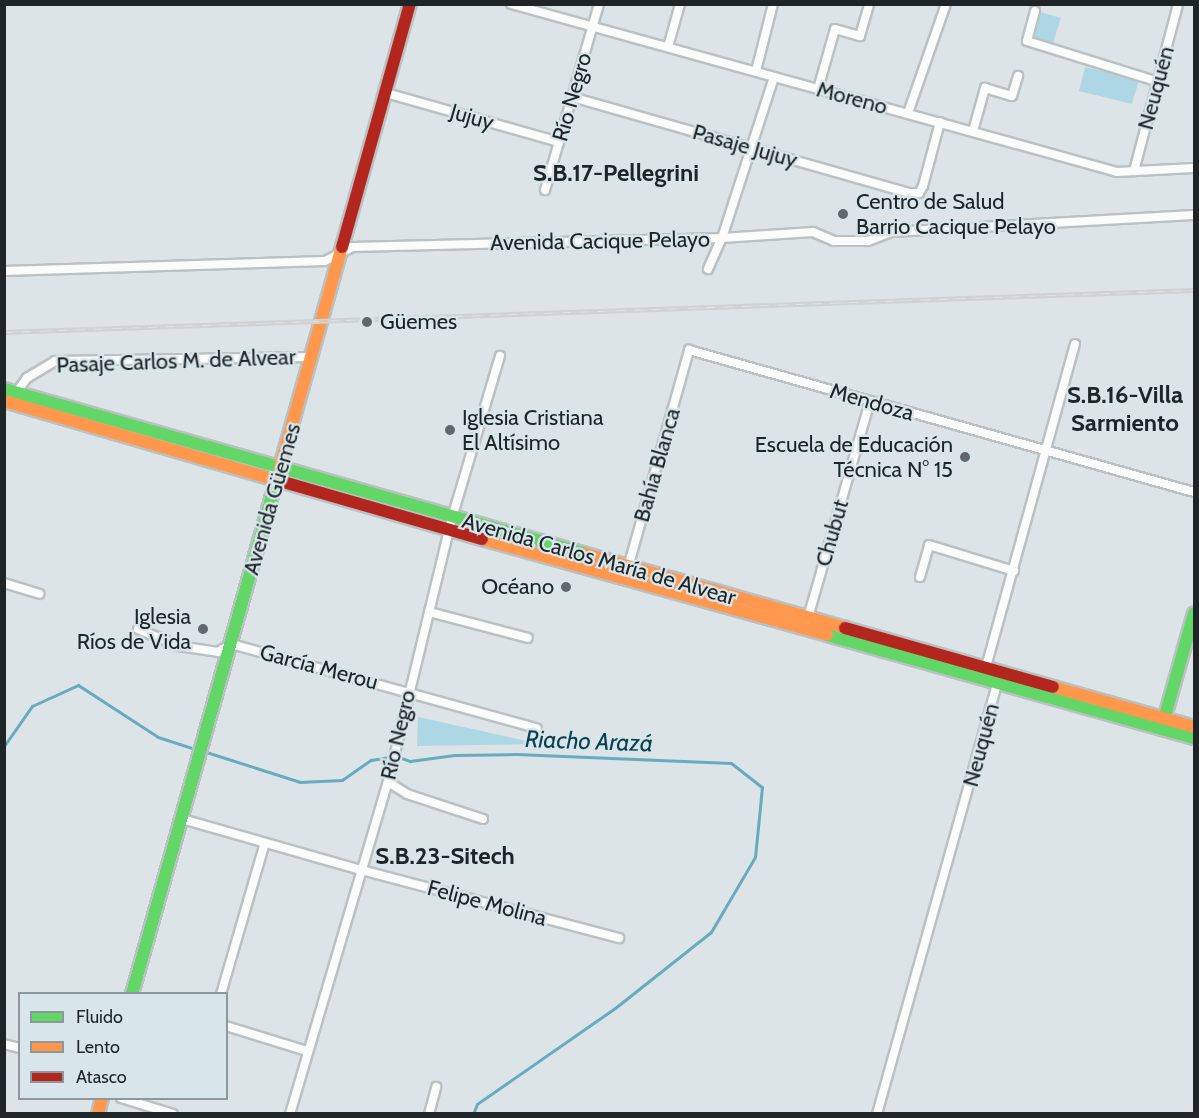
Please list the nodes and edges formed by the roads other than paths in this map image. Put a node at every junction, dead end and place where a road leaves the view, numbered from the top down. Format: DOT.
graph roads {
  1 [pos="410,4"];
  2 [pos="511,4"];
  3 [pos="599,4"];
  4 [pos="680,4"];
  5 [pos="773,4"];
  6 [pos="869,4"];
  7 [pos="946,4"];
  8 [pos="1178,4"];
  9 [pos="1035,11"];
  10 [pos="593,27"];
  11 [pos="668,47"];
  12 [pos="756,71"];
  13 [pos="1018,76"];
  14 [pos="774,77"];
  15 [pos="1159,82"];
  16 [pos="818,89"];
  17 [pos="386,93"];
  18 [pos="572,97"];
  19 [pos="908,113"];
  20 [pos="940,122"];
  21 [pos="973,131"];
  22 [pos="559,142"];
  23 [pos="751,148"];
  24 [pos="1194,168"];
  25 [pos="1134,171"];
  26 [pos="545,190"];
  27 [pos="1194,215"];
  28 [pos="722,238"];
  29 [pos="340,254"];
  30 [pos="708,268"];
  31 [pos="4,271"];
  32 [pos="1075,344"];
  33 [pos="690,350"];
  34 [pos="500,356"];
  35 [pos="312,357"];
  36 [pos="10,391"];
  37 [pos="4,401"];
  38 [pos="870,402"];
  39 [pos="1047,451"];
  40 [pos="280,473"];
  41 [pos="1194,492"];
  42 [pos="451,524"];
  43 [pos="1014,571"];
  44 [pos="626,573"];
  45 [pos="920,577"];
  46 [pos="4,583"];
  47 [pos="39,594"];
  48 [pos="429,612"];
  49 [pos="1194,613"];
  50 [pos="808,617"];
  51 [pos="138,629"];
  52 [pos="804,630"];
  53 [pos="528,638"];
  54 [pos="231,644"];
  55 [pos="986,667"];
  56 [pos="997,684"];
  57 [pos="409,691"];
  58 [pos="1163,723"];
  59 [pos="1194,727"];
  60 [pos="537,728"];
  61 [pos="1194,738"];
  62 [pos="388,782"];
  63 [pos="182,819"];
  64 [pos="483,819"];
  65 [pos="265,843"];
  66 [pos="361,870"];
  67 [pos="619,938"];
  68 [pos="132,992"];
  69 [pos="221,992"];
  70 [pos="228,1027"];
  71 [pos="307,1051"];
  72 [pos="436,1087"];
  73 [pos="128,1100"];
  74 [pos="173,1113"];
  75 [pos="290,1113"];
  76 [pos="429,1113"];
  77 [pos="877,1113"];
  1 -- 17 [label="main road, Avenida Güemes"];
  2 -- 10 [label="street, Moreno"];
  3 -- 10 [label="street, Río Negro"];
  4 -- 11 [label="street"];
  5 -- 12 [label="street"];
  6 -- 16 [label="street"];
  7 -- 19 [label="street"];
  8 -- 15 [label="street, Neuquén"];
  9 -- 15 [label="street"];
  10 -- 11 [label="street, Moreno"];
  10 -- 18 [label="street, Río Negro"];
  11 -- 12 [label="street, Moreno"];
  12 -- 14 [label="street, Moreno"];
  13 -- 21 [label="street"];
  14 -- 16 [label="street, Moreno"];
  14 -- 23 [label="street"];
  15 -- 25 [label="street, Neuquén"];
  16 -- 19 [label="street, Moreno"];
  17 -- 22 [label="street, Jujuy"];
  17 -- 29 [label="main road, Avenida Güemes"];
  18 -- 22 [label="street, Río Negro"];
  18 -- 23 [label="street, Pasaje Jujuy"];
  19 -- 20 [label="street, Moreno"];
  20 -- 21 [label="street, Moreno"];
  20 -- 23 [label="street, Pasaje Jujuy"];
  21 -- 25 [label="street, Moreno"];
  22 -- 26 [label="street, Río Negro"];
  23 -- 28 [label="street"];
  24 -- 25 [label="street, Moreno"];
  27 -- 28 [label="street, Avenida Cacique Pelayo"];
  28 -- 29 [label="street, Avenida Cacique Pelayo"];
  28 -- 30 [label="street"];
  29 -- 31 [label="street, Avenida Cacique Pelayo"];
  29 -- 35 [label="main road, Avenida Güemes"];
  32 -- 39 [label="street"];
  33 -- 38 [label="street, Mendoza"];
  33 -- 44 [label="street, Bahía Blanca"];
  34 -- 42 [label="street, Río Negro"];
  35 -- 36 [label="street, Pasaje Carlos M. de Alvear"];
  35 -- 40 [label="main road, Avenida Güemes"];
  36 -- 40 [label="main road, Avenida Carlos María de Alvear"];
  37 -- 40 [label="main road, Avenida Carlos María de Alvear"];
  38 -- 39 [label="street, Mendoza"];
  38 -- 50 [label="street, Chubut"];
  39 -- 41 [label="street, Mendoza"];
  39 -- 43 [label="street"];
  40 -- 42 [label="main road, Avenida Carlos María de Alvear"];
  40 -- 54 [label="main road, Avenida Güemes"];
  42 -- 44 [label="main road, Avenida Carlos María de Alvear"];
  42 -- 48 [label="street, Río Negro"];
  43 -- 45 [label="street"];
  43 -- 55 [label="street"];
  44 -- 50 [label="main road, Avenida Carlos María de Alvear"];
  44 -- 52 [label="main road, Avenida Carlos María de Alvear"];
  46 -- 47 [label="street"];
  48 -- 53 [label="street"];
  48 -- 57 [label="street, Río Negro"];
  49 -- 58 [label="main road"];
  50 -- 52 [label="street, Chubut"];
  50 -- 55 [label="main road, Avenida Carlos María de Alvear"];
  51 -- 54 [label="street, García Merou"];
  52 -- 56 [label="main road, Avenida Carlos María de Alvear"];
  54 -- 57 [label="street, García Merou"];
  54 -- 63 [label="main road, Avenida Güemes"];
  55 -- 56 [label="street, Neuquén"];
  55 -- 58 [label="main road, Avenida Carlos María de Alvear"];
  56 -- 58 [label="main road, Avenida Carlos María de Alvear"];
  56 -- 77 [label="street, Neuquén"];
  57 -- 60 [label="street, García Merou"];
  57 -- 62 [label="street, Río Negro"];
  58 -- 59 [label="main road, Avenida Carlos María de Alvear"];
  58 -- 61 [label="main road, Avenida Carlos María de Alvear"];
  62 -- 64 [label="street"];
  62 -- 66 [label="street, Río Negro"];
  63 -- 65 [label="street, Felipe Molina"];
  63 -- 68 [label="main road, Avenida Güemes"];
  65 -- 66 [label="street, Felipe Molina"];
  65 -- 69 [label="street"];
  66 -- 67 [label="street, Felipe Molina"];
  66 -- 71 [label="street, Río Negro"];
  70 -- 71 [label="street"];
  71 -- 75 [label="street, Río Negro"];
  72 -- 76 [label="street"];
  73 -- 74 [label="street"];
}
